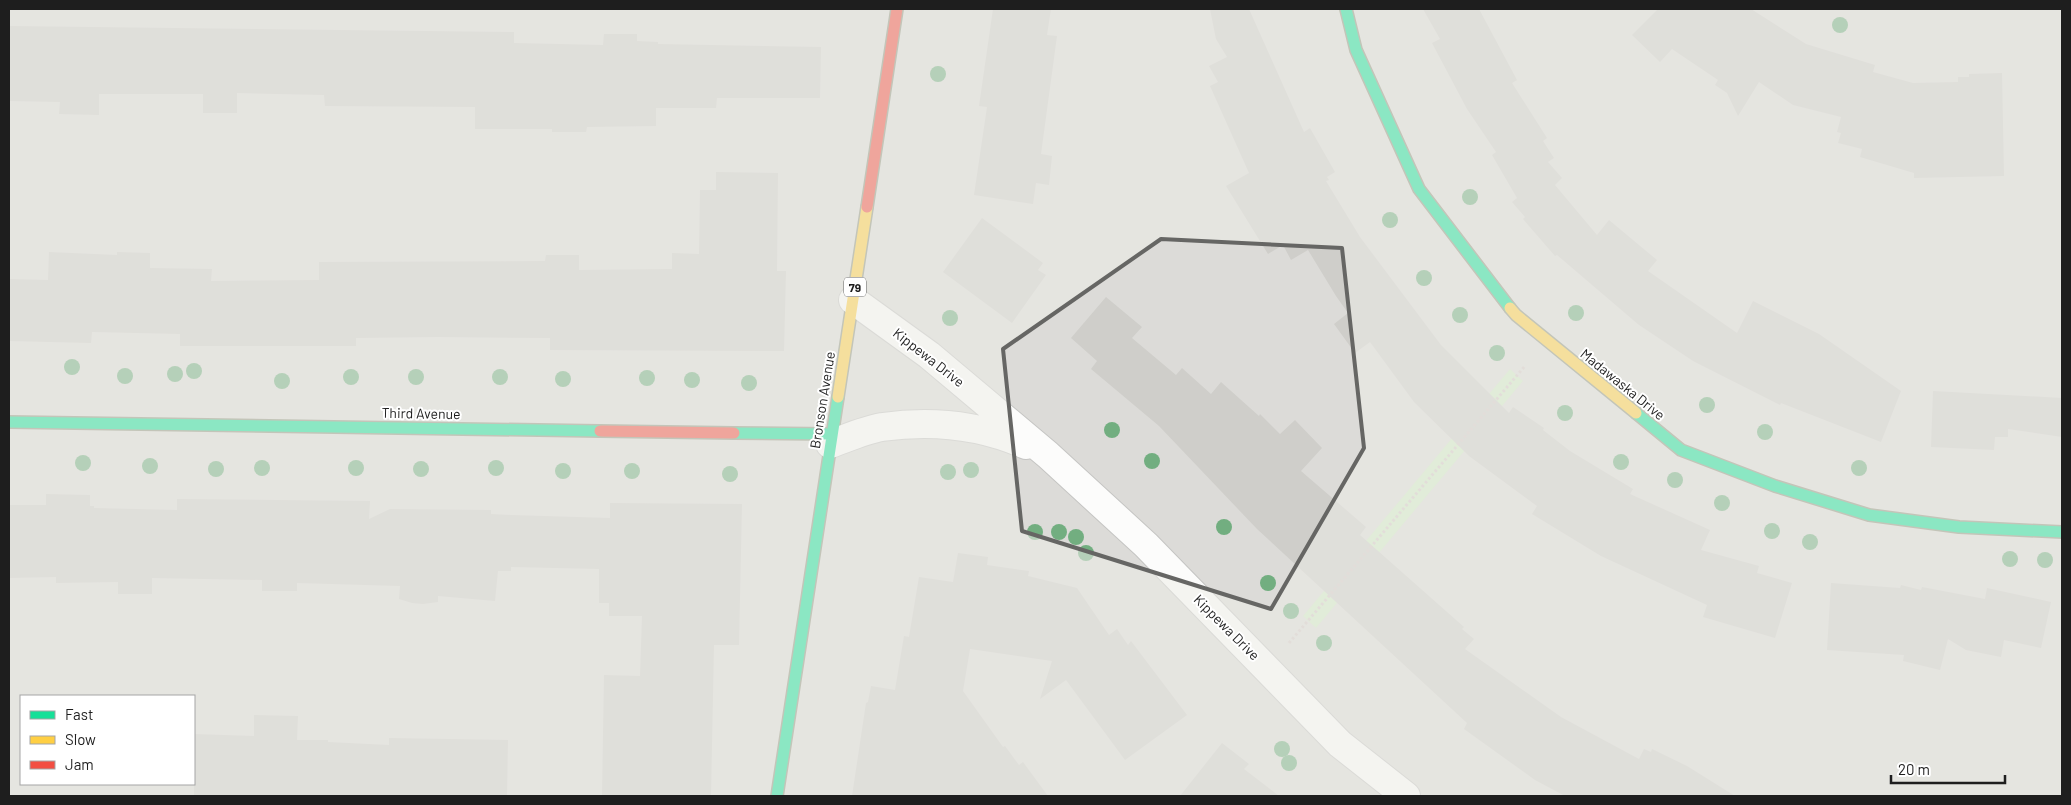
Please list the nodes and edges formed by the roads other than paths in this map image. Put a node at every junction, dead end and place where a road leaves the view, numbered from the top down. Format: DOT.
graph roads {
  1 [pos="898,9"];
  2 [pos="1346,9"];
  3 [pos="853,300"];
  4 [pos="9,422"];
  5 [pos="831,439"];
  6 [pos="1048,455"];
  7 [pos="2062,532"];
  8 [pos="777,796"];
  9 [pos="1406,796"];
  1 -- 3 [label="street, Bronson Avenue / 79"];
  2 -- 7 [label="street, Madawaska Drive"];
  3 -- 5 [label="street, Bronson Avenue / 79"];
  3 -- 6 [label="street, Kippewa Drive"];
  4 -- 5 [label="street, Third Avenue"];
  5 -- 6 [label="street, Kippewa Drive"];
  5 -- 8 [label="street, Bronson Avenue / 79"];
  6 -- 9 [label="street, Kippewa Drive"];
}
